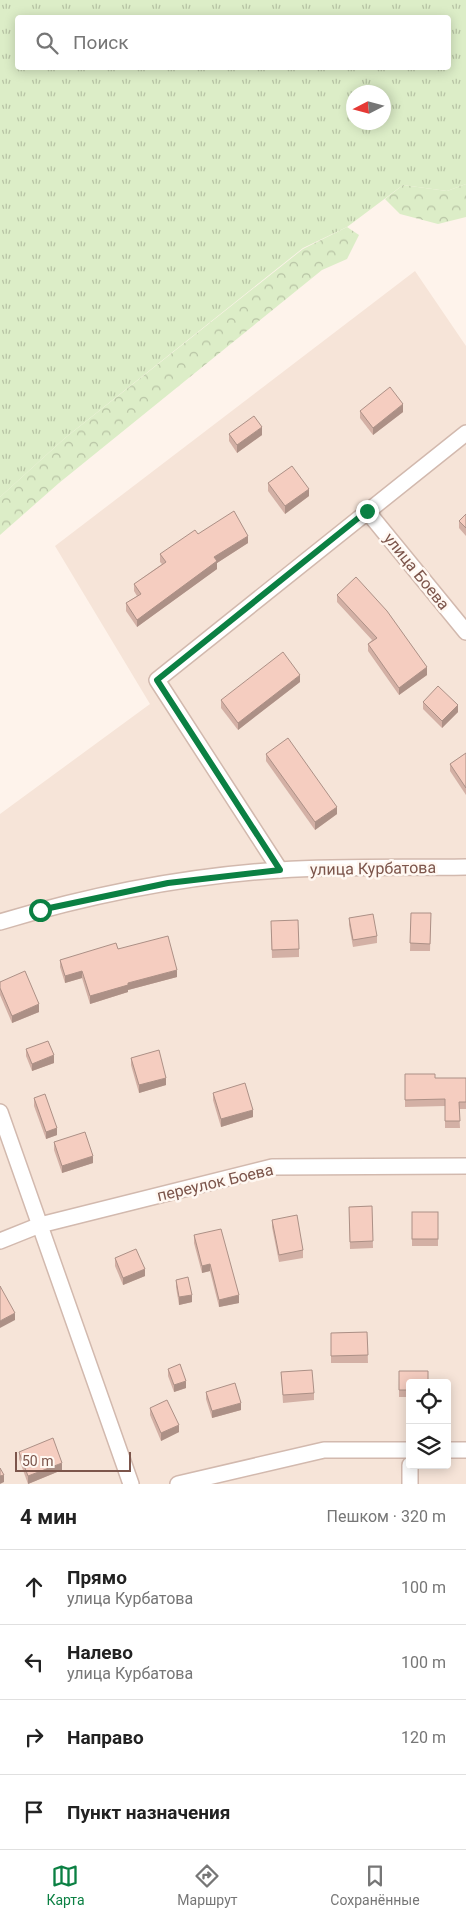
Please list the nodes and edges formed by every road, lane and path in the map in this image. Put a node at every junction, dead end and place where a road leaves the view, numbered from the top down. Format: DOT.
graph roads {
  1 [pos="466,433"];
  2 [pos="367,511"];
  3 [pos="466,632"];
  4 [pos="466,867"];
  5 [pos="280,870"];
  6 [pos="0,922"];
  7 [pos="0,1112"];
  8 [pos="466,1166"];
  9 [pos="40,1225"];
  10 [pos="0,1241"];
  11 [pos="406,1450"];
  12 [pos="451,1450"];
  13 [pos="466,1450"];
  14 [pos="410,1469"];
  15 [pos="131,1484"];
  16 [pos="178,1484"];
  17 [pos="410,1484"];
  1 -- 2 [label="street"];
  2 -- 3 [label="street, улица Боева"];
  2 -- 5 [label="street"];
  4 -- 5 [label="street, улица Курбатова"];
  5 -- 6 [label="street, улица Курбатова"];
  7 -- 9 [label="street"];
  8 -- 9 [label="street, переулок Боева"];
  9 -- 10 [label="street, переулок Боева"];
  9 -- 15 [label="street"];
  11 -- 16 [label="street"];
  12 -- 13 [label="street"];
  14 -- 17 [label="street"];
}
